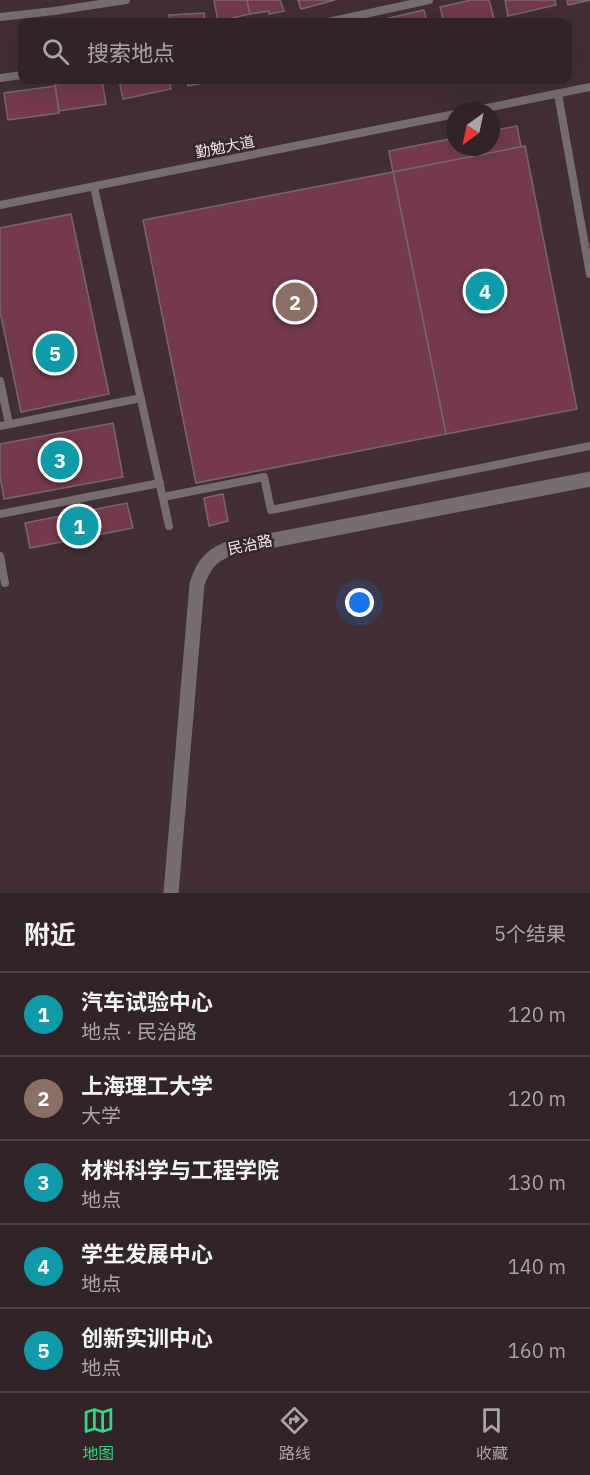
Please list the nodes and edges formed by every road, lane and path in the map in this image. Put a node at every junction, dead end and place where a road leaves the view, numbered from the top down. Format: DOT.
graph roads {
  1 [pos="126,0"];
  2 [pos="429,0"];
  3 [pos="0,17"];
  4 [pos="346,18"];
  5 [pos="18,76"];
  6 [pos="0,78"];
  7 [pos="590,87"];
  8 [pos="558,94"];
  9 [pos="500,105"];
  10 [pos="446,116"];
  11 [pos="94,187"];
  12 [pos="0,205"];
  13 [pos="590,274"];
  14 [pos="0,381"];
  15 [pos="141,398"];
  16 [pos="9,424"];
  17 [pos="0,426"];
  18 [pos="590,446"];
  19 [pos="590,479"];
  20 [pos="160,483"];
  21 [pos="163,497"];
  22 [pos="0,514"];
  23 [pos="170,526"];
  24 [pos="0,556"];
  25 [pos="5,583"];
  26 [pos="171,893"];
  1 -- 3 [label="lane"];
  2 -- 4 [label="lane"];
  5 -- 6 [label="lane"];
  7 -- 8 [label="lane"];
  8 -- 9 [label="lane"];
  8 -- 13 [label="lane"];
  10 -- 11 [label="lane, 勤勉大道"];
  11 -- 12 [label="lane, 勤勉大道"];
  11 -- 15 [label="lane"];
  14 -- 16 [label="lane"];
  15 -- 16 [label="lane"];
  15 -- 20 [label="lane"];
  16 -- 17 [label="lane"];
  18 -- 21 [label="lane"];
  19 -- 26 [label="street, 民治路"];
  20 -- 21 [label="lane"];
  20 -- 22 [label="lane"];
  21 -- 23 [label="lane"];
  24 -- 25 [label="lane"];
}
